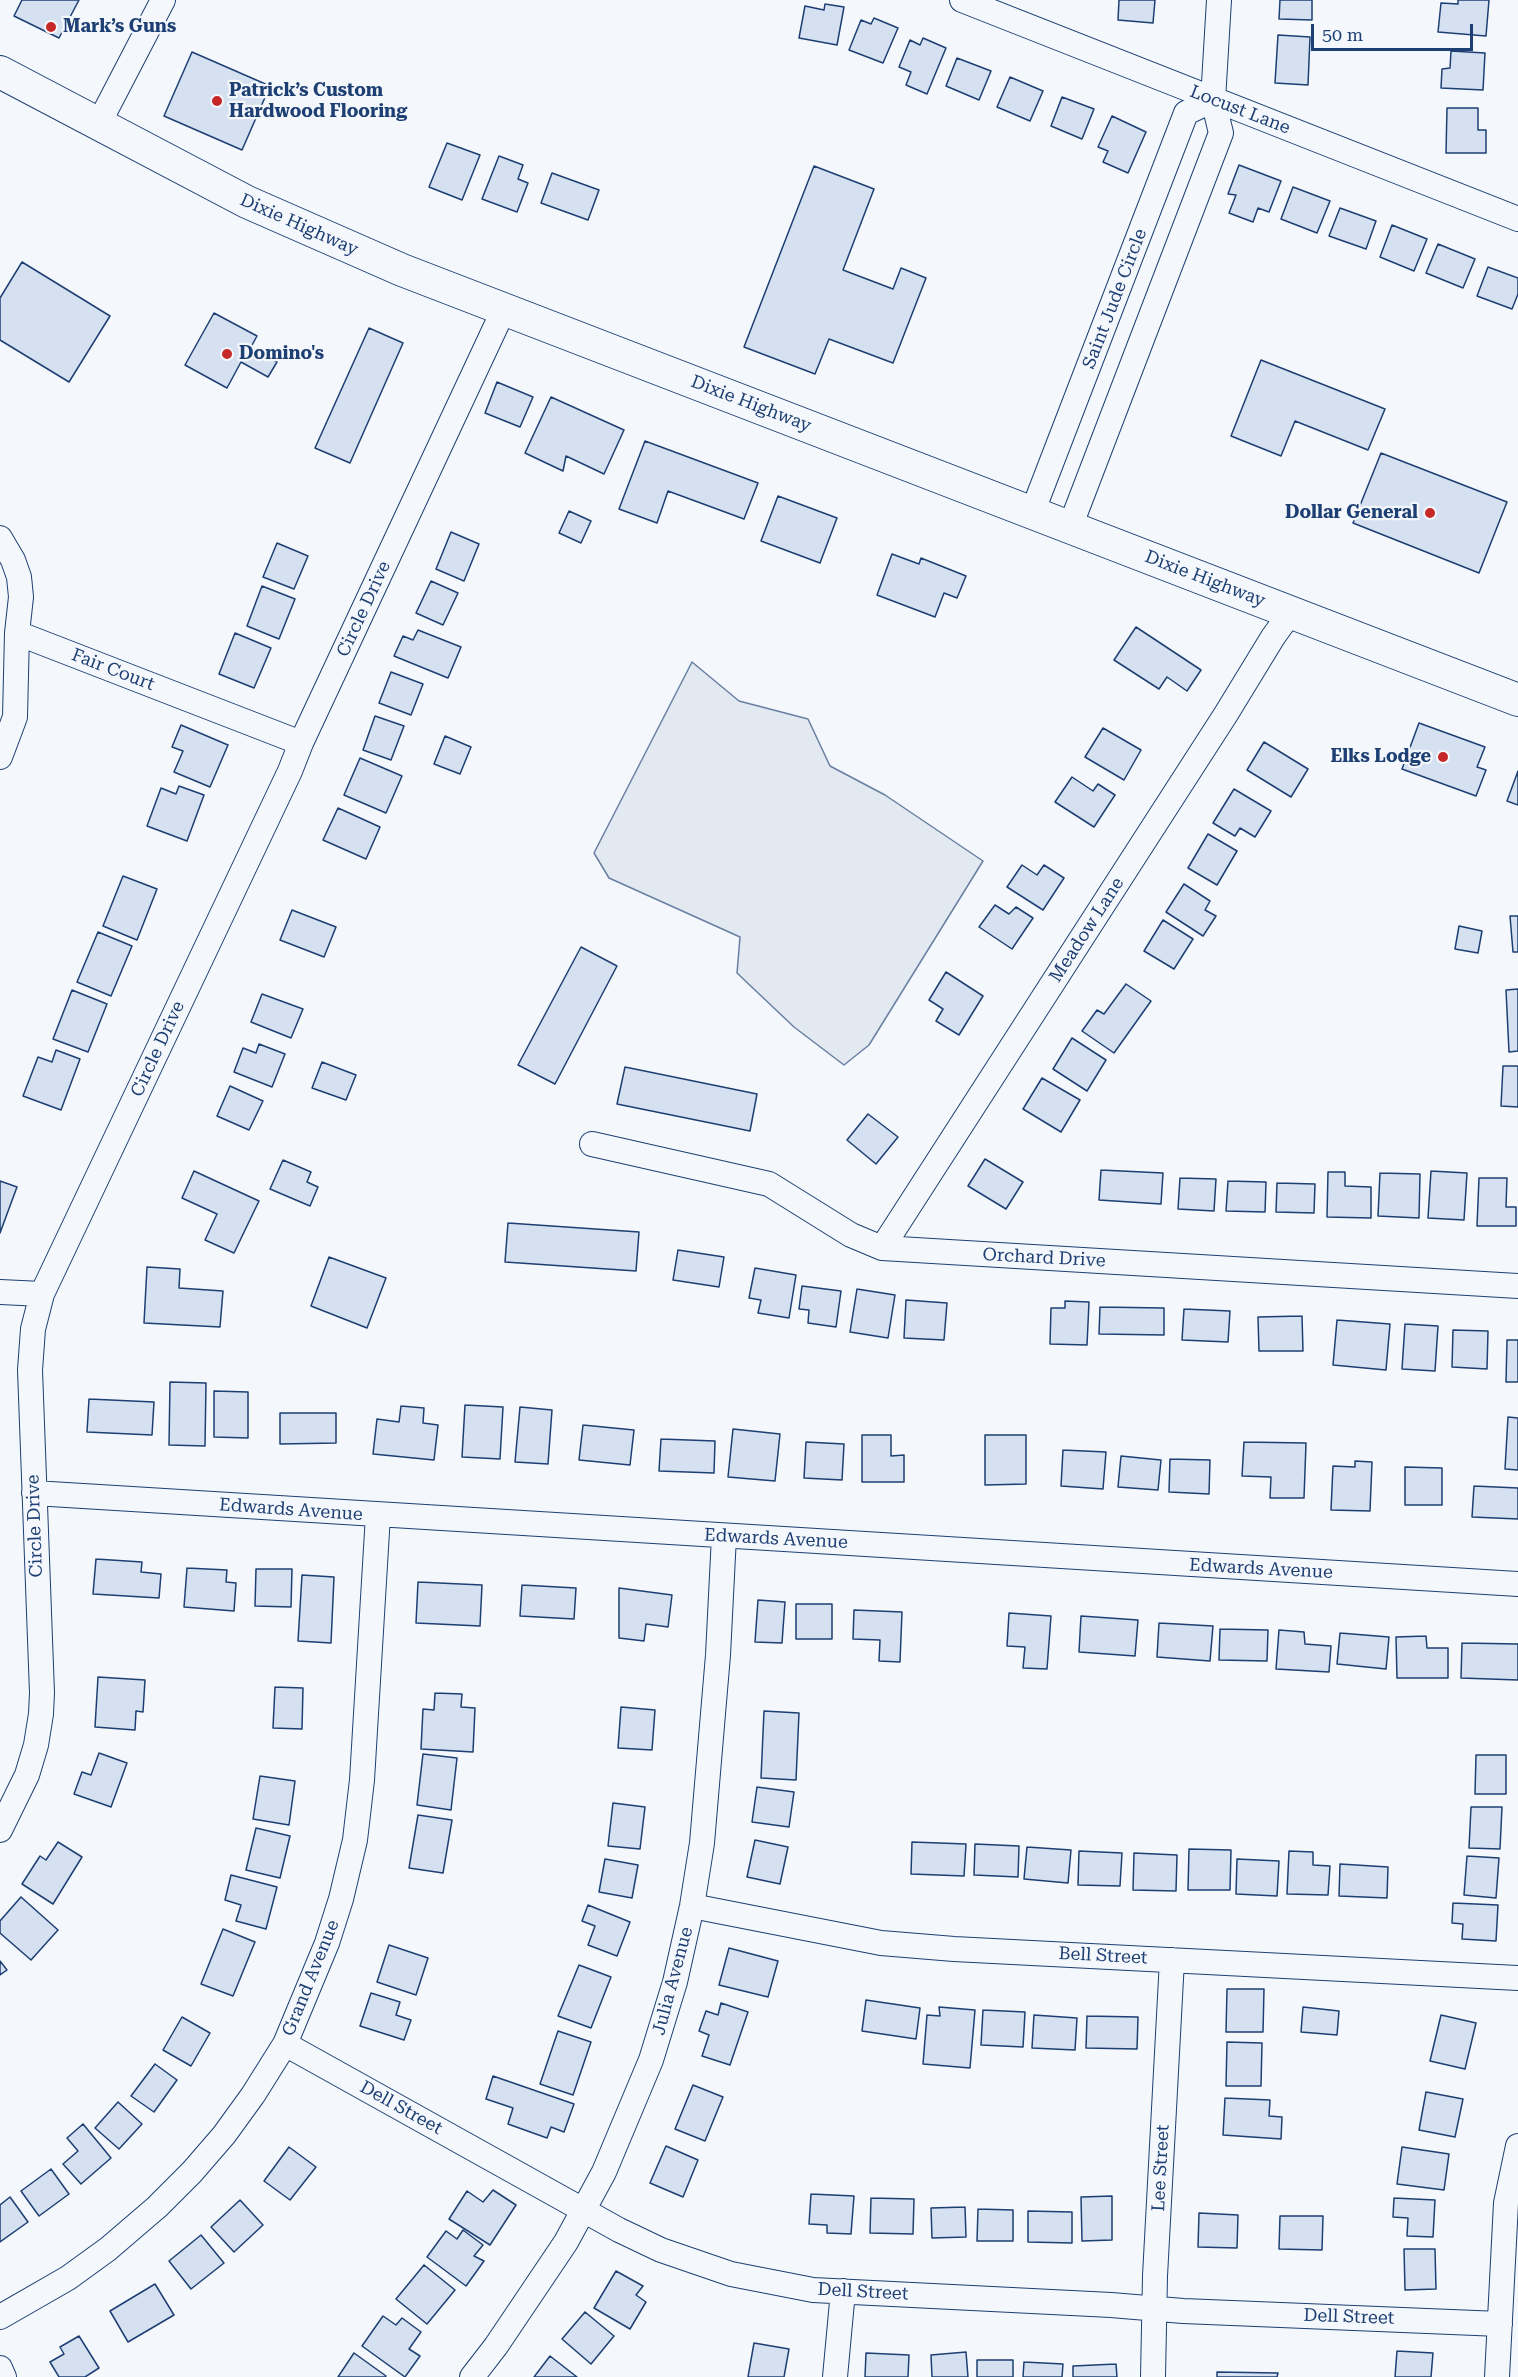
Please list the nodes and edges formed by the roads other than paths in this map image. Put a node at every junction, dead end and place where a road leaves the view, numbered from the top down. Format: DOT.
graph roads {
  1 [pos="163,0"];
  2 [pos="962,0"];
  3 [pos="1219,0"];
  4 [pos="0,72"];
  5 [pos="1213,100"];
  6 [pos="98,125"];
  7 [pos="1518,219"];
  8 [pos="504,309"];
  9 [pos="1032,513"];
  10 [pos="1070,527"];
  11 [pos="0,538"];
  12 [pos="1291,612"];
  13 [pos="17,633"];
  14 [pos="1518,700"];
  15 [pos="301,743"];
  16 [pos="0,757"];
  17 [pos="592,1144"];
  18 [pos="882,1248"];
  19 [pos="1518,1286"];
  20 [pos="0,1292"];
  21 [pos="42,1294"];
  22 [pos="34,1493"];
  23 [pos="378,1515"];
  24 [pos="724,1536"];
  25 [pos="1518,1584"];
  26 [pos="0,1830"];
  27 [pos="692,1906"];
  28 [pos="1172,1960"];
  29 [pos="1518,1978"];
  30 [pos="285,2044"];
  31 [pos="1518,2146"];
  32 [pos="584,2209"];
  33 [pos="843,2291"];
  34 [pos="1155,2308"];
  35 [pos="0,2317"];
  36 [pos="1500,2324"];
  37 [pos="0,2368"];
  38 [pos="4,2377"];
  39 [pos="472,2377"];
  40 [pos="835,2377"];
  41 [pos="1153,2377"];
  42 [pos="1497,2377"];
  1 -- 6 [label="street"];
  2 -- 5 [label="street, Locust Lane"];
  3 -- 5 [label="street"];
  4 -- 6 [label="main road, Dixie Highway"];
  5 -- 7 [label="street, Locust Lane"];
  5 -- 9 [label="street, Saint Jude Circle"];
  5 -- 10 [label="street"];
  6 -- 8 [label="main road, Dixie Highway"];
  8 -- 9 [label="main road, Dixie Highway"];
  8 -- 15 [label="street, Circle Drive"];
  9 -- 10 [label="main road, Dixie Highway"];
  10 -- 12 [label="main road, Dixie Highway"];
  11 -- 13 [label="street"];
  12 -- 14 [label="main road, Dixie Highway"];
  12 -- 18 [label="street, Meadow Lane"];
  13 -- 15 [label="street, Fair Court"];
  13 -- 16 [label="street"];
  15 -- 21 [label="street, Circle Drive"];
  17 -- 18 [label="street, Orchard Drive"];
  18 -- 19 [label="street, Orchard Drive"];
  20 -- 21 [label="street"];
  21 -- 22 [label="street, Circle Drive"];
  22 -- 23 [label="street, Edwards Avenue"];
  22 -- 26 [label="street, Circle Drive"];
  23 -- 24 [label="street, Edwards Avenue"];
  23 -- 30 [label="street, Grand Avenue"];
  24 -- 25 [label="street, Edwards Avenue"];
  24 -- 27 [label="street, Julia Avenue"];
  27 -- 28 [label="street, Bell Street"];
  27 -- 32 [label="street, Julia Avenue"];
  28 -- 29 [label="street, Bell Street"];
  28 -- 34 [label="street, Lee Street"];
  30 -- 32 [label="street, Dell Street"];
  30 -- 35 [label="street, Grand Avenue"];
  31 -- 36 [label="street"];
  32 -- 33 [label="street, Dell Street"];
  32 -- 39 [label="street, Julia Avenue"];
  33 -- 34 [label="street, Dell Street"];
  33 -- 40 [label="street"];
  34 -- 36 [label="street, Dell Street"];
  34 -- 41 [label="street, Lee Street"];
  36 -- 42 [label="street"];
  37 -- 38 [label="street"];
}
